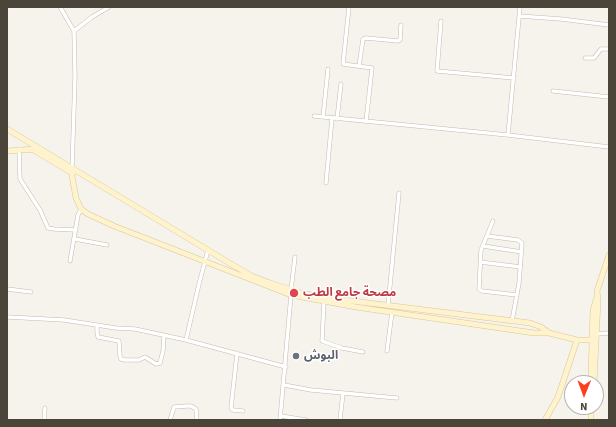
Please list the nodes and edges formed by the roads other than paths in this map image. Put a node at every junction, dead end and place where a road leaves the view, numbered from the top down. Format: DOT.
graph roads {
  1 [pos="60,7"];
  2 [pos="109,7"];
  3 [pos="349,7"];
  4 [pos="520,7"];
  5 [pos="520,16"];
  6 [pos="441,21"];
  7 [pos="401,25"];
  8 [pos="609,25"];
  9 [pos="74,31"];
  10 [pos="609,50"];
  11 [pos="586,58"];
  12 [pos="359,66"];
  13 [pos="328,68"];
  14 [pos="514,78"];
  15 [pos="341,84"];
  16 [pos="553,91"];
  17 [pos="609,97"];
  18 [pos="314,116"];
  19 [pos="323,117"];
  20 [pos="332,118"];
  21 [pos="337,119"];
  22 [pos="366,122"];
  23 [pos="7,130"];
  24 [pos="508,135"];
  25 [pos="609,147"];
  26 [pos="38,148"];
  27 [pos="19,149"];
  28 [pos="32,149"];
  29 [pos="7,151"];
  30 [pos="73,171"];
  31 [pos="326,183"];
  32 [pos="399,192"];
  33 [pos="81,209"];
  34 [pos="493,221"];
  35 [pos="76,230"];
  36 [pos="487,236"];
  37 [pos="75,239"];
  38 [pos="107,245"];
  39 [pos="483,246"];
  40 [pos="208,250"];
  41 [pos="522,252"];
  42 [pos="609,254"];
  43 [pos="295,257"];
  44 [pos="70,261"];
  45 [pos="609,261"];
  46 [pos="205,262"];
  47 [pos="480,262"];
  48 [pos="521,267"];
  49 [pos="241,273"];
  50 [pos="7,289"];
  51 [pos="31,292"];
  52 [pos="291,293"];
  53 [pos="517,295"];
  54 [pos="598,295"];
  55 [pos="324,302"];
  56 [pos="388,306"];
  57 [pos="392,312"];
  58 [pos="450,314"];
  59 [pos="7,317"];
  60 [pos="450,320"];
  61 [pos="512,321"];
  62 [pos="97,325"];
  63 [pos="549,333"];
  64 [pos="596,334"];
  65 [pos="609,334"];
  66 [pos="164,336"];
  67 [pos="186,340"];
  68 [pos="577,340"];
  69 [pos="594,340"];
  70 [pos="387,351"];
  71 [pos="363,352"];
  72 [pos="237,354"];
  73 [pos="286,367"];
  74 [pos="592,375"];
  75 [pos="284,385"];
  76 [pos="343,393"];
  77 [pos="398,398"];
  78 [pos="45,408"];
  79 [pos="243,411"];
  80 [pos="281,418"];
  81 [pos="44,420"];
  82 [pos="170,420"];
  83 [pos="197,420"];
  84 [pos="306,420"];
  85 [pos="340,420"];
  86 [pos="545,420"];
  1 -- 9 [label="street"];
  2 -- 9 [label="street"];
  3 -- 12 [label="street"];
  4 -- 5 [label="street"];
  5 -- 8 [label="street"];
  5 -- 14 [label="street"];
  6 -- 14 [label="street"];
  7 -- 12 [label="street"];
  9 -- 30 [label="street"];
  10 -- 11 [label="street"];
  12 -- 22 [label="street"];
  13 -- 19 [label="street"];
  14 -- 24 [label="street"];
  15 -- 21 [label="street"];
  16 -- 17 [label="street"];
  18 -- 19 [label="street"];
  19 -- 20 [label="street"];
  20 -- 21 [label="street"];
  20 -- 31 [label="street"];
  21 -- 22 [label="street"];
  22 -- 24 [label="street"];
  23 -- 26 [label="street"];
  24 -- 25 [label="street"];
  26 -- 28 [label="street"];
  26 -- 30 [label="street"];
  27 -- 28 [label="street"];
  27 -- 29 [label="street"];
  27 -- 35 [label="street"];
  28 -- 30 [label="street"];
  30 -- 33 [label="street"];
  30 -- 40 [label="street"];
  32 -- 56 [label="street"];
  33 -- 35 [label="street"];
  33 -- 46 [label="street"];
  34 -- 36 [label="street"];
  35 -- 37 [label="street"];
  36 -- 39 [label="street"];
  36 -- 41 [label="street"];
  37 -- 38 [label="street"];
  37 -- 44 [label="street"];
  39 -- 41 [label="street"];
  39 -- 47 [label="street"];
  40 -- 46 [label="street"];
  40 -- 49 [label="street"];
  41 -- 48 [label="street"];
  42 -- 54 [label="street"];
  43 -- 52 [label="street"];
  45 -- 54 [label="street"];
  46 -- 49 [label="street"];
  46 -- 67 [label="street"];
  47 -- 48 [label="street"];
  47 -- 53 [label="street"];
  48 -- 53 [label="street"];
  49 -- 52 [label="street"];
  50 -- 51 [label="street"];
  52 -- 55 [label="street"];
  52 -- 56 [label="street"];
  52 -- 73 [label="street"];
  53 -- 61 [label="street"];
  54 -- 64 [label="street"];
  54 -- 69 [label="street"];
  55 -- 57 [label="street"];
  55 -- 71 [label="street"];
  56 -- 58 [label="street"];
  57 -- 60 [label="street"];
  57 -- 70 [label="street"];
  58 -- 60 [label="street"];
  58 -- 61 [label="street"];
  59 -- 62 [label="street"];
  60 -- 63 [label="street"];
  61 -- 63 [label="street"];
  62 -- 66 [label="street"];
  62 -- 66 [label="street"];
  63 -- 68 [label="street"];
  64 -- 65 [label="street"];
  64 -- 69 [label="street"];
  66 -- 67 [label="street"];
  67 -- 72 [label="street"];
  68 -- 69 [label="street"];
  68 -- 86 [label="street"];
  69 -- 74 [label="street"];
  72 -- 73 [label="street"];
  72 -- 79 [label="street"];
  73 -- 75 [label="street"];
  75 -- 76 [label="street"];
  75 -- 80 [label="street"];
  76 -- 77 [label="street"];
  76 -- 85 [label="street"];
  78 -- 81 [label="street"];
  80 -- 84 [label="street"];
  82 -- 83 [label="street"];
}
